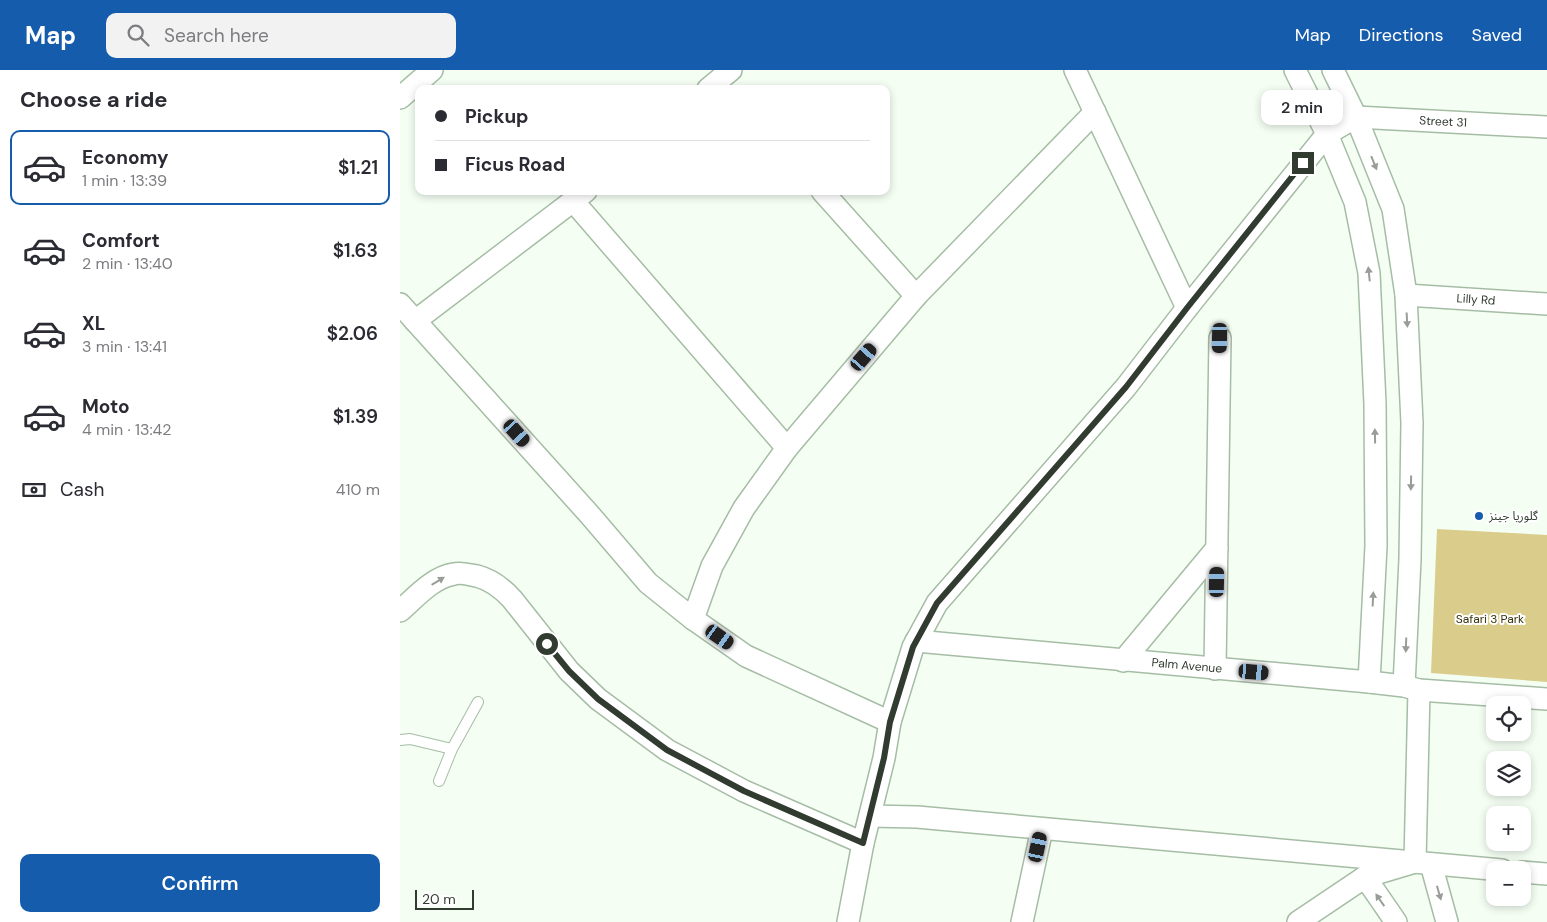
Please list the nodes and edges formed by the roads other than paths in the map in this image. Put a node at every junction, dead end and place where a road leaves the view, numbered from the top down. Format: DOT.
graph roads {
  1 [pos="432,70"];
  2 [pos="1075,70"];
  3 [pos="1296,70"];
  4 [pos="1333,70"];
  5 [pos="400,98"];
  6 [pos="1095,112"];
  7 [pos="1341,126"];
  8 [pos="1547,127"];
  9 [pos="826,195"];
  10 [pos="580,196"];
  11 [pos="1406,295"];
  12 [pos="916,296"];
  13 [pos="400,304"];
  14 [pos="1547,304"];
  15 [pos="1187,308"];
  16 [pos="415,321"];
  17 [pos="1220,338"];
  18 [pos="787,448"];
  19 [pos="1217,548"];
  20 [pos="400,611"];
  21 [pos="694,619"];
  22 [pos="916,641"];
  23 [pos="1123,661"];
  24 [pos="1215,669"];
  25 [pos="1369,682"];
  26 [pos="1412,688"];
  27 [pos="1547,699"];
  28 [pos="478,702"];
  29 [pos="890,722"];
  30 [pos="400,740"];
  31 [pos="452,750"];
  32 [pos="438,781"];
  33 [pos="870,816"];
  34 [pos="1042,829"];
  35 [pos="863,843"];
  36 [pos="1423,863"];
  37 [pos="1486,869"];
  38 [pos="1531,873"];
  39 [pos="1547,874"];
  40 [pos="1365,877"];
  41 [pos="848,922"];
  42 [pos="1022,922"];
  43 [pos="1298,922"];
  44 [pos="1396,922"];
  45 [pos="1447,922"];
  1 -- 5 [label="street"];
  2 -- 6 [label="street"];
  3 -- 7 [label="street"];
  4 -- 7 [label="street"];
  6 -- 12 [label="street"];
  6 -- 15 [label="street"];
  7 -- 8 [label="street, Street 31"];
  7 -- 11 [label="street, one-way"];
  7 -- 15 [label="street"];
  25 -- 7 [label="street, one-way"];
  9 -- 12 [label="street"];
  10 -- 16 [label="street"];
  10 -- 18 [label="street"];
  11 -- 14 [label="street, Lilly Rd"];
  11 -- 26 [label="street, one-way"];
  12 -- 18 [label="street"];
  13 -- 16 [label="street"];
  15 -- 22 [label="street"];
  16 -- 21 [label="street"];
  17 -- 19 [label="street"];
  18 -- 21 [label="street"];
  19 -- 23 [label="street"];
  19 -- 24 [label="street"];
  20 -- 35 [label="street, one-way"];
  21 -- 29 [label="street"];
  22 -- 23 [label="street, Palm Avenue"];
  22 -- 29 [label="street"];
  23 -- 24 [label="street, Palm Avenue"];
  24 -- 25 [label="street, Palm Avenue"];
  25 -- 26 [label="street, Palm Avenue"];
  26 -- 27 [label="street, Palm Avenue"];
  26 -- 36 [label="street"];
  28 -- 31 [label="lane"];
  29 -- 33 [label="street"];
  30 -- 31 [label="lane"];
  31 -- 32 [label="lane"];
  33 -- 34 [label="street"];
  33 -- 35 [label="street"];
  34 -- 36 [label="street"];
  34 -- 42 [label="street"];
  35 -- 41 [label="street"];
  36 -- 37 [label="street"];
  36 -- 40 [label="street"];
  36 -- 45 [label="street, one-way"];
  38 -- 39 [label="street"];
  40 -- 43 [label="street"];
  44 -- 40 [label="street, one-way"];
}
